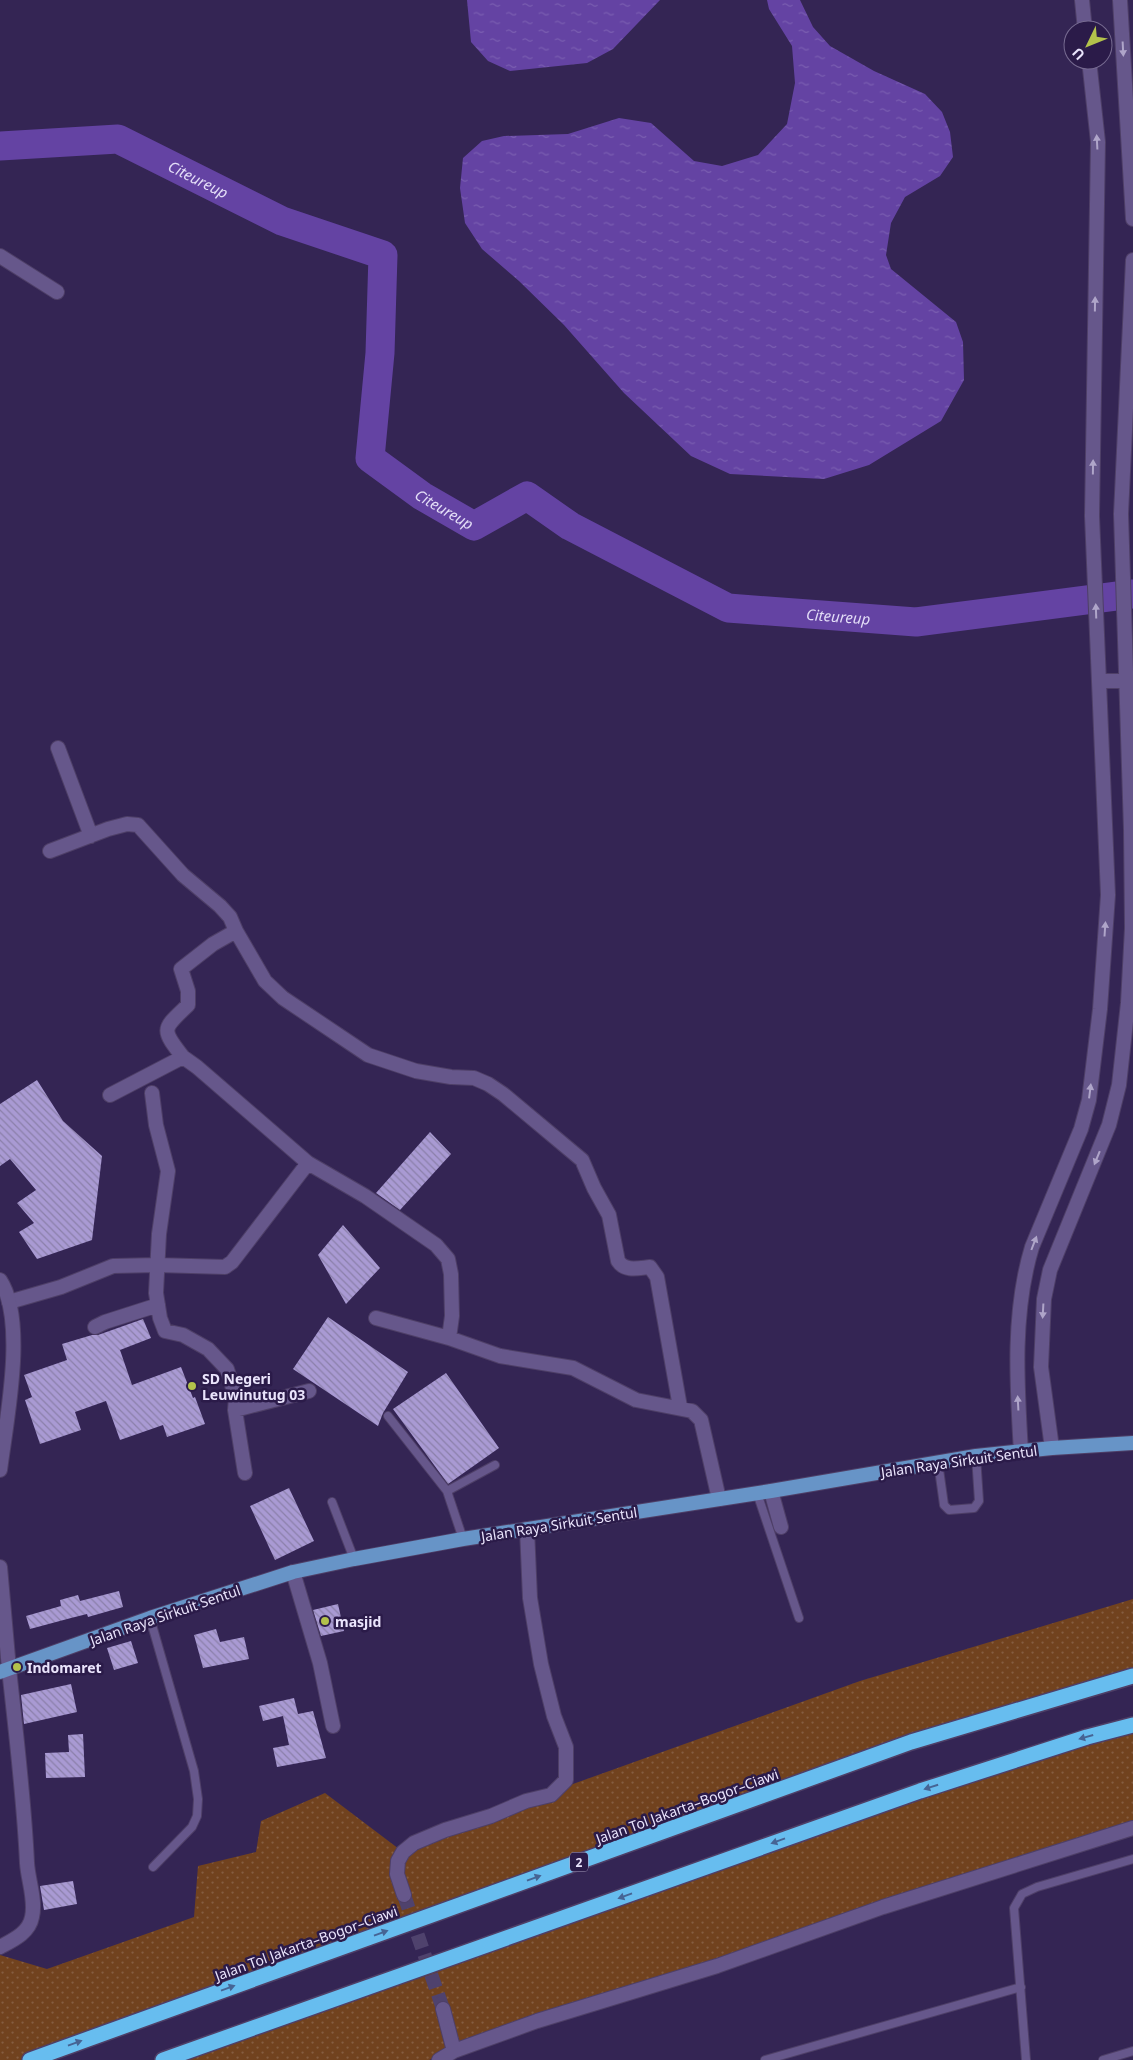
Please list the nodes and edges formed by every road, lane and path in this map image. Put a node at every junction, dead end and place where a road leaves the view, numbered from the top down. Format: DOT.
graph roads {
  1 [pos="1082,0"];
  2 [pos="1125,4"];
  3 [pos="1084,20"];
  4 [pos="1090,70"];
  5 [pos="1133,219"];
  6 [pos="0,256"];
  7 [pos="1133,260"];
  8 [pos="56,292"];
  9 [pos="1100,681"];
  10 [pos="1126,681"];
  11 [pos="58,748"];
  12 [pos="91,836"];
  13 [pos="50,851"];
  14 [pos="236,931"];
  15 [pos="183,1057"];
  16 [pos="152,1093"];
  17 [pos="110,1095"];
  18 [pos="308,1163"];
  19 [pos="157,1265"];
  20 [pos="1,1282"];
  21 [pos="9,1302"];
  22 [pos="158,1305"];
  23 [pos="376,1318"];
  24 [pos="95,1328"];
  25 [pos="1042,1336"];
  26 [pos="1019,1337"];
  27 [pos="449,1338"];
  28 [pos="309,1391"];
  29 [pos="680,1407"];
  30 [pos="236,1410"];
  31 [pos="388,1416"];
  32 [pos="1133,1442"];
  33 [pos="1052,1448"];
  34 [pos="1021,1452"];
  35 [pos="976,1456"];
  36 [pos="938,1462"];
  37 [pos="495,1465"];
  38 [pos="0,1470"];
  39 [pos="245,1473"];
  40 [pos="447,1491"];
  41 [pos="764,1492"];
  42 [pos="719,1499"];
  43 [pos="332,1502"];
  44 [pos="781,1527"];
  45 [pos="527,1529"];
  46 [pos="463,1539"];
  47 [pos="354,1559"];
  48 [pos="0,1567"];
  49 [pos="294,1572"];
  50 [pos="150,1618"];
  51 [pos="799,1618"];
  52 [pos="4,1670"];
  53 [pos="1133,1676"];
  54 [pos="1133,1725"];
  55 [pos="333,1726"];
  56 [pos="1133,1828"];
  57 [pos="1133,1859"];
  58 [pos="153,1867"];
  59 [pos="404,1896"];
  60 [pos="0,1947"];
  61 [pos="1021,1987"];
  62 [pos="442,2009"];
  63 [pos="454,2051"];
  64 [pos="1133,2051"];
  65 [pos="30,2060"];
  66 [pos="162,2060"];
  67 [pos="438,2060"];
  68 [pos="765,2060"];
  69 [pos="1026,2060"];
  70 [pos="1103,2060"];
  1 -- 3 [label="street"];
  2 -- 5 [label="street, one-way"];
  9 -- 4 [label="street, one-way"];
  6 -- 8 [label="street"];
  7 -- 10 [label="street"];
  9 -- 10 [label="street"];
  26 -- 9 [label="street, one-way"];
  10 -- 25 [label="street, one-way"];
  11 -- 12 [label="street"];
  12 -- 13 [label="street"];
  12 -- 14 [label="street"];
  14 -- 15 [label="street"];
  14 -- 29 [label="street"];
  15 -- 17 [label="street"];
  15 -- 18 [label="street"];
  16 -- 19 [label="street"];
  18 -- 19 [label="street"];
  18 -- 27 [label="street"];
  19 -- 21 [label="street"];
  19 -- 22 [label="street"];
  20 -- 21 [label="street"];
  21 -- 38 [label="street"];
  22 -- 24 [label="street"];
  22 -- 30 [label="street"];
  23 -- 27 [label="street"];
  25 -- 26 [label="street"];
  25 -- 33 [label="street"];
  34 -- 26 [label="street, one-way"];
  27 -- 29 [label="street"];
  28 -- 30 [label="street"];
  29 -- 42 [label="street"];
  30 -- 39 [label="street"];
  31 -- 40 [label="lane"];
  32 -- 33 [label="main road, Jalan Raya Sirkuit Sentul"];
  33 -- 34 [label="main road, Jalan Raya Sirkuit Sentul"];
  34 -- 35 [label="main road, Jalan Raya Sirkuit Sentul"];
  35 -- 36 [label="main road, Jalan Raya Sirkuit Sentul"];
  35 -- 36 [label="lane"];
  36 -- 41 [label="main road, Jalan Raya Sirkuit Sentul"];
  37 -- 40 [label="lane"];
  40 -- 46 [label="lane"];
  41 -- 42 [label="main road, Jalan Raya Sirkuit Sentul"];
  41 -- 44 [label="street"];
  41 -- 51 [label="lane"];
  42 -- 45 [label="main road, Jalan Raya Sirkuit Sentul"];
  43 -- 47 [label="lane"];
  45 -- 46 [label="main road, Jalan Raya Sirkuit Sentul"];
  45 -- 59 [label="street"];
  46 -- 47 [label="main road, Jalan Raya Sirkuit Sentul"];
  47 -- 49 [label="main road, Jalan Raya Sirkuit Sentul"];
  48 -- 52 [label="street"];
  49 -- 50 [label="main road, Jalan Raya Sirkuit Sentul"];
  49 -- 55 [label="street"];
  50 -- 52 [label="main road, Jalan Raya Sirkuit Sentul"];
  50 -- 58 [label="lane"];
  52 -- 60 [label="street"];
  65 -- 53 [label="highway, Jalan Tol Jakarta–Bogor–Ciawi / 2, one-way"];
  54 -- 66 [label="highway, one-way"];
  56 -- 63 [label="street"];
  57 -- 61 [label="lane"];
  61 -- 68 [label="lane"];
  61 -- 69 [label="lane"];
  62 -- 63 [label="street"];
  63 -- 67 [label="street"];
  64 -- 70 [label="lane"];
}
